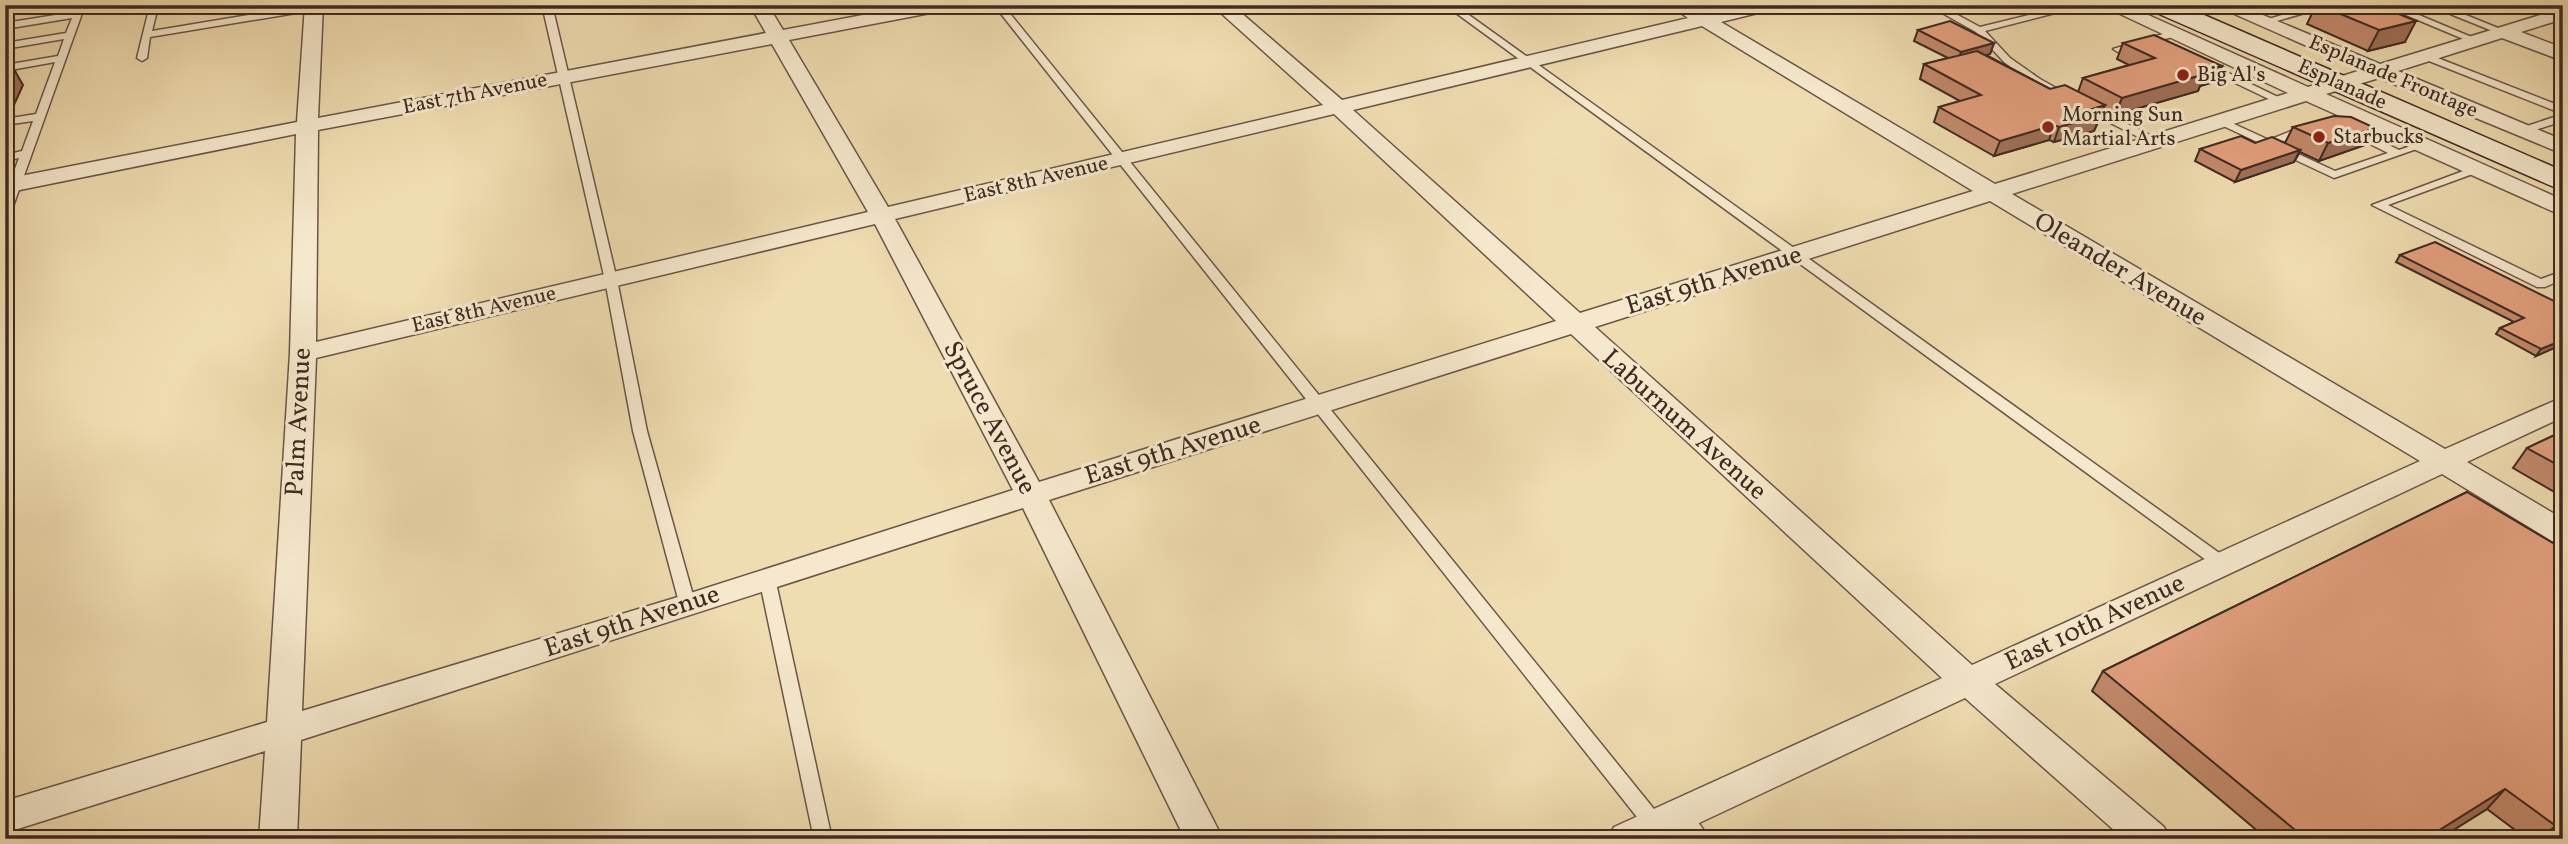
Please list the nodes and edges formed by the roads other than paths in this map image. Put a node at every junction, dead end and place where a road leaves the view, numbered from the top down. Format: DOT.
graph roads {
  1 [pos="547,5"];
  2 [pos="759,5"];
  3 [pos="946,5"];
  4 [pos="998,5"];
  5 [pos="1221,5"];
  6 [pos="1450,5"];
  7 [pos="1679,5"];
  8 [pos="1768,5"];
  9 [pos="1932,5"];
  10 [pos="2082,5"];
  11 [pos="2110,5"];
  12 [pos="2159,5"];
  13 [pos="2189,5"];
  14 [pos="2223,5"];
  15 [pos="2328,5"];
  16 [pos="2386,5"];
  17 [pos="2432,5"];
  18 [pos="314,6"];
  19 [pos="80,10"];
  20 [pos="152,11"];
  21 [pos="2563,13"];
  22 [pos="1704,20"];
  23 [pos="2263,22"];
  24 [pos="5,26"];
  25 [pos="1979,30"];
  26 [pos="2503,32"];
  27 [pos="70,35"];
  28 [pos="146,35"];
  29 [pos="775,37"];
  30 [pos="2168,40"];
  31 [pos="2476,41"];
  32 [pos="5,46"];
  33 [pos="2118,49"];
  34 [pos="2563,55"];
  35 [pos="2187,57"];
  36 [pos="2427,57"];
  37 [pos="61,58"];
  38 [pos="142,58"];
  39 [pos="1529,62"];
  40 [pos="5,68"];
  41 [pos="565,77"];
  42 [pos="2361,78"];
  43 [pos="2294,98"];
  44 [pos="1339,108"];
  45 [pos="2563,111"];
  46 [pos="40,117"];
  47 [pos="2563,117"];
  48 [pos="2221,121"];
  49 [pos="5,122"];
  50 [pos="2317,125"];
  51 [pos="307,126"];
  52 [pos="2339,126"];
  53 [pos="2522,131"];
  54 [pos="2156,142"];
  55 [pos="2267,144"];
  56 [pos="2420,146"];
  57 [pos="2563,148"];
  58 [pos="2398,153"];
  59 [pos="25,154"];
  60 [pos="5,158"];
  61 [pos="1119,160"];
  62 [pos="2563,165"];
  63 [pos="2474,170"];
  64 [pos="2563,182"];
  65 [pos="10,185"];
  66 [pos="1992,194"];
  67 [pos="2563,209"];
  68 [pos="5,212"];
  69 [pos="881,216"];
  70 [pos="1796,255"];
  71 [pos="2563,275"];
  72 [pos="611,280"];
  73 [pos="1574,325"];
  74 [pos="303,353"];
  75 [pos="1321,405"];
  76 [pos="2563,406"];
  77 [pos="2443,461"];
  78 [pos="1031,495"];
  79 [pos="2563,533"];
  80 [pos="2223,564"];
  81 [pos="767,578"];
  82 [pos="688,606"];
  83 [pos="1968,682"];
  84 [pos="284,729"];
  85 [pos="5,817"];
  86 [pos="1666,829"];
  87 [pos="278,839"];
  88 [pos="823,839"];
  89 [pos="1204,839"];
  90 [pos="2151,839"];
  1 -- 41 [label="lane"];
  2 -- 29 [label="street, Spruce Avenue"];
  3 -- 29 [label="street, East 7th Avenue"];
  4 -- 61 [label="lane"];
  5 -- 44 [label="street, Laburnum Avenue"];
  6 -- 39 [label="lane"];
  7 -- 22 [label="street, Oleander Avenue"];
  8 -- 22 [label="street, East 8th Avenue"];
  9 -- 25 [label="lane"];
  10 -- 25 [label="lane"];
  11 -- 30 [label="street, Esplanade Frontage"];
  12 -- 42 [label="main road, Esplanade"];
  13 -- 42 [label="main road, Esplanade"];
  14 -- 23 [label="street, Esplanade Frontage"];
  15 -- 23 [label="lane"];
  16 -- 31 [label="lane"];
  17 -- 26 [label="lane"];
  18 -- 28 [label="lane"];
  18 -- 51 [label="street, Palm Avenue"];
  19 -- 24 [label="lane"];
  19 -- 27 [label="lane"];
  20 -- 28 [label="lane"];
  21 -- 26 [label="street, East 9th Avenue"];
  22 -- 39 [label="street, East 8th Avenue"];
  22 -- 66 [label="street, Oleander Avenue"];
  23 -- 42 [label="street, Esplanade Frontage"];
  25 -- 54 [label="lane"];
  26 -- 31 [label="street, East 9th Avenue"];
  26 -- 34 [label="street"];
  27 -- 32 [label="lane"];
  27 -- 37 [label="lane"];
  28 -- 38 [label="lane"];
  29 -- 41 [label="street, East 7th Avenue"];
  29 -- 69 [label="street, Spruce Avenue"];
  30 -- 33 [label="lane"];
  30 -- 43 [label="street, Esplanade Frontage"];
  31 -- 36 [label="street, East 9th Avenue"];
  35 -- 43 [label="lane"];
  36 -- 42 [label="street, East 9th Avenue"];
  36 -- 45 [label="lane"];
  37 -- 40 [label="lane"];
  37 -- 46 [label="lane"];
  39 -- 44 [label="street, East 8th Avenue"];
  39 -- 70 [label="lane"];
  41 -- 51 [label="street, East 7th Avenue"];
  41 -- 72 [label="lane"];
  42 -- 43 [label="street, East 9th Avenue"];
  42 -- 53 [label="street, Esplanade Frontage"];
  42 -- 62 [label="main road, Esplanade"];
  42 -- 64 [label="main road, Esplanade"];
  43 -- 48 [label="street, East 9th Avenue"];
  43 -- 56 [label="street, Esplanade Frontage"];
  44 -- 61 [label="street, East 8th Avenue"];
  44 -- 73 [label="street, Laburnum Avenue"];
  46 -- 49 [label="lane"];
  46 -- 59 [label="lane"];
  47 -- 53 [label="lane"];
  48 -- 54 [label="street, East 9th Avenue"];
  48 -- 55 [label="lane"];
  50 -- 55 [label="lane"];
  51 -- 65 [label="street, East 7th Avenue"];
  51 -- 74 [label="street, Palm Avenue"];
  52 -- 58 [label="lane"];
  53 -- 57 [label="street, Esplanade Frontage"];
  54 -- 66 [label="street, East 9th Avenue"];
  55 -- 58 [label="lane"];
  56 -- 58 [label="lane"];
  56 -- 63 [label="street, Esplanade Frontage"];
  59 -- 60 [label="lane"];
  59 -- 65 [label="lane"];
  61 -- 69 [label="street, East 8th Avenue"];
  61 -- 75 [label="lane"];
  63 -- 67 [label="street, Esplanade Frontage"];
  63 -- 71 [label="lane"];
  65 -- 68 [label="lane"];
  66 -- 70 [label="street, East 9th Avenue"];
  66 -- 77 [label="street, Oleander Avenue"];
  69 -- 72 [label="street, East 8th Avenue"];
  69 -- 78 [label="street, Spruce Avenue"];
  70 -- 73 [label="street, East 9th Avenue"];
  70 -- 80 [label="lane"];
  72 -- 74 [label="street, East 8th Avenue"];
  72 -- 82 [label="lane"];
  73 -- 75 [label="street, East 9th Avenue"];
  73 -- 83 [label="street, Laburnum Avenue"];
  74 -- 84 [label="street, Palm Avenue"];
  75 -- 78 [label="street, East 9th Avenue"];
  75 -- 86 [label="lane"];
  76 -- 77 [label="street, East 10th Avenue"];
  77 -- 79 [label="street, Oleander Avenue"];
  77 -- 80 [label="street, East 10th Avenue"];
  78 -- 81 [label="street, East 9th Avenue"];
  78 -- 89 [label="street, Spruce Avenue"];
  80 -- 83 [label="street, East 10th Avenue"];
  81 -- 82 [label="street, East 9th Avenue"];
  81 -- 88 [label="lane"];
  82 -- 84 [label="street, East 9th Avenue"];
  83 -- 86 [label="street, East 10th Avenue"];
  83 -- 90 [label="street, Laburnum Avenue"];
  84 -- 85 [label="street, East 9th Avenue"];
  84 -- 87 [label="street, Palm Avenue"];
}
